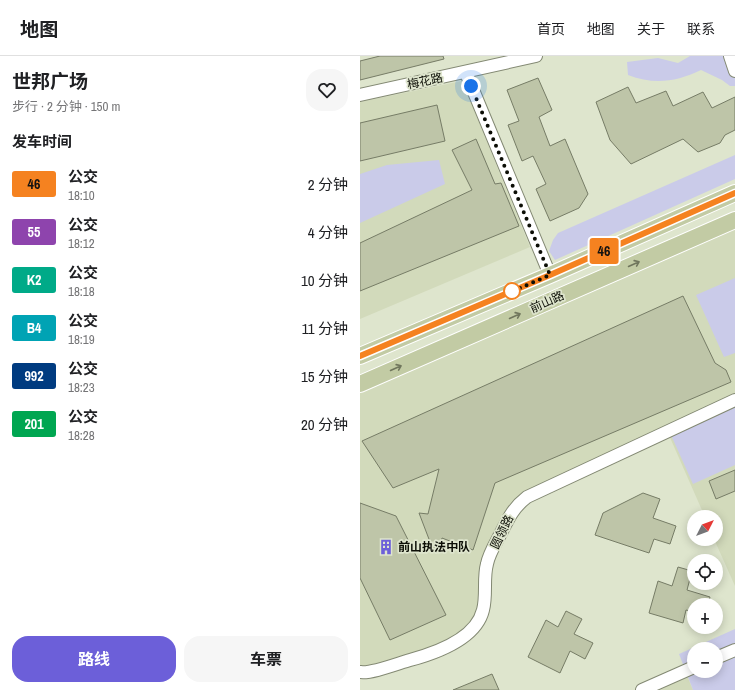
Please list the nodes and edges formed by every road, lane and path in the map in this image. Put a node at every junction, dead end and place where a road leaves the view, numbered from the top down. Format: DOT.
graph roads {
  1 [pos="536,56"];
  2 [pos="730,56"];
  3 [pos="735,71"];
  4 [pos="466,73"];
  5 [pos="360,95"];
  6 [pos="735,193"];
  7 [pos="735,220"];
  8 [pos="550,275"];
  9 [pos="360,356"];
  10 [pos="360,384"];
  11 [pos="735,400"];
  12 [pos="735,650"];
  13 [pos="723,655"];
  14 [pos="687,670"];
  15 [pos="360,672"];
  16 [pos="642,690"];
  1 -- 4 [label="lane, 梅花路"];
  2 -- 3 [label="lane"];
  4 -- 5 [label="lane, 梅花路"];
  4 -- 8 [label="lane"];
  6 -- 8 [label="main road, 前山路"];
  10 -- 7 [label="main road, 前山路, one-way"];
  8 -- 9 [label="main road, 前山路"];
  11 -- 15 [label="lane, 圆领路"];
  12 -- 13 [label="lane"];
  14 -- 16 [label="lane"];
}
